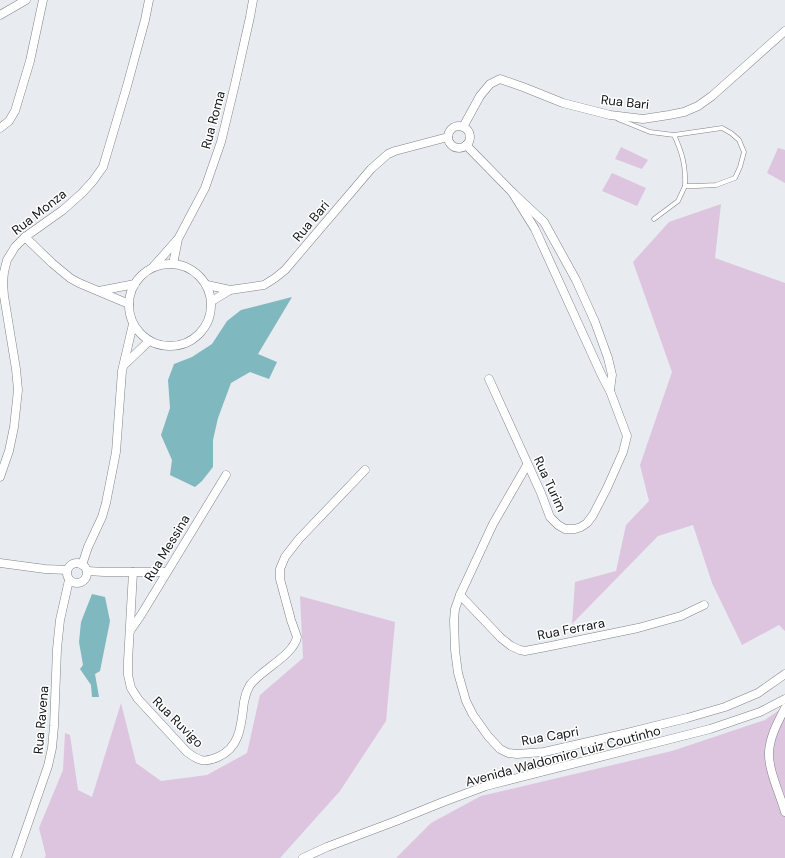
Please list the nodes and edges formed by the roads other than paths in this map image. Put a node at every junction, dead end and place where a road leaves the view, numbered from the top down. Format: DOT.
graph roads {
  1 [pos="26,0"];
  2 [pos="43,0"];
  3 [pos="149,0"];
  4 [pos="253,0"];
  5 [pos="0,15"];
  6 [pos="785,31"];
  7 [pos="610,115"];
  8 [pos="463,127"];
  9 [pos="0,128"];
  10 [pos="674,134"];
  11 [pos="448,137"];
  12 [pos="466,145"];
  13 [pos="685,186"];
  14 [pos="512,192"];
  15 [pos="654,220"];
  16 [pos="25,237"];
  17 [pos="178,239"];
  18 [pos="172,264"];
  19 [pos="151,268"];
  20 [pos="135,284"];
  21 [pos="207,285"];
  22 [pos="230,290"];
  23 [pos="99,291"];
  24 [pos="212,301"];
  25 [pos="129,304"];
  26 [pos="134,324"];
  27 [pos="149,341"];
  28 [pos="124,365"];
  29 [pos="489,379"];
  30 [pos="610,391"];
  31 [pos="528,465"];
  32 [pos="365,470"];
  33 [pos="226,475"];
  34 [pos="0,477"];
  35 [pos="0,563"];
  36 [pos="82,569"];
  37 [pos="132,572"];
  38 [pos="166,572"];
  39 [pos="69,577"];
  40 [pos="460,595"];
  41 [pos="704,605"];
  42 [pos="129,633"];
  43 [pos="785,674"];
  44 [pos="785,699"];
  45 [pos="785,708"];
  46 [pos="785,812"];
  47 [pos="16,858"];
  48 [pos="303,858"];
  1 -- 5 [label="street"];
  2 -- 9 [label="street"];
  3 -- 16 [label="street, Rua Monza"];
  4 -- 17 [label="street, Rua Roma"];
  6 -- 7 [label="street, Rua Bari"];
  7 -- 8 [label="street, Rua Bari"];
  7 -- 10 [label="lane"];
  8 -- 11 [label="street"];
  8 -- 12 [label="street"];
  10 -- 13 [label="lane"];
  10 -- 13 [label="lane"];
  11 -- 12 [label="street"];
  11 -- 22 [label="street, Rua Bari"];
  12 -- 14 [label="street, Rua Turim"];
  13 -- 15 [label="lane"];
  14 -- 30 [label="street, Rua Turim"];
  14 -- 30 [label="street, Rua Turim"];
  16 -- 23 [label="street"];
  16 -- 34 [label="street, Rua Monza"];
  17 -- 18 [label="street, Rua Roma"];
  17 -- 19 [label="street, Rua Roma"];
  18 -- 19 [label="street"];
  18 -- 21 [label="street"];
  19 -- 20 [label="street"];
  20 -- 23 [label="street"];
  20 -- 25 [label="street"];
  21 -- 22 [label="street, Rua Bari"];
  21 -- 24 [label="street"];
  22 -- 24 [label="street, Rua Bari"];
  23 -- 25 [label="street"];
  24 -- 27 [label="street"];
  25 -- 26 [label="street"];
  26 -- 27 [label="street"];
  26 -- 28 [label="street"];
  27 -- 28 [label="street"];
  28 -- 36 [label="street"];
  29 -- 31 [label="street, Rua Turim"];
  30 -- 31 [label="street, Rua Turim"];
  31 -- 40 [label="street, Rua Capri"];
  32 -- 42 [label="street, Rua Ruvigo"];
  33 -- 38 [label="street, Rua Messina"];
  35 -- 39 [label="street"];
  36 -- 37 [label="street"];
  36 -- 39 [label="street"];
  36 -- 39 [label="street"];
  37 -- 38 [label="street"];
  37 -- 42 [label="street, Rua Ruvigo"];
  38 -- 42 [label="street, Rua Messina"];
  39 -- 47 [label="street, Rua Ravena"];
  40 -- 41 [label="street, Rua Ferrara"];
  40 -- 43 [label="street, Rua Capri"];
  44 -- 48 [label="street, Avenida Waldomiro Luiz Coutinho"];
  45 -- 46 [label="street"];
}
